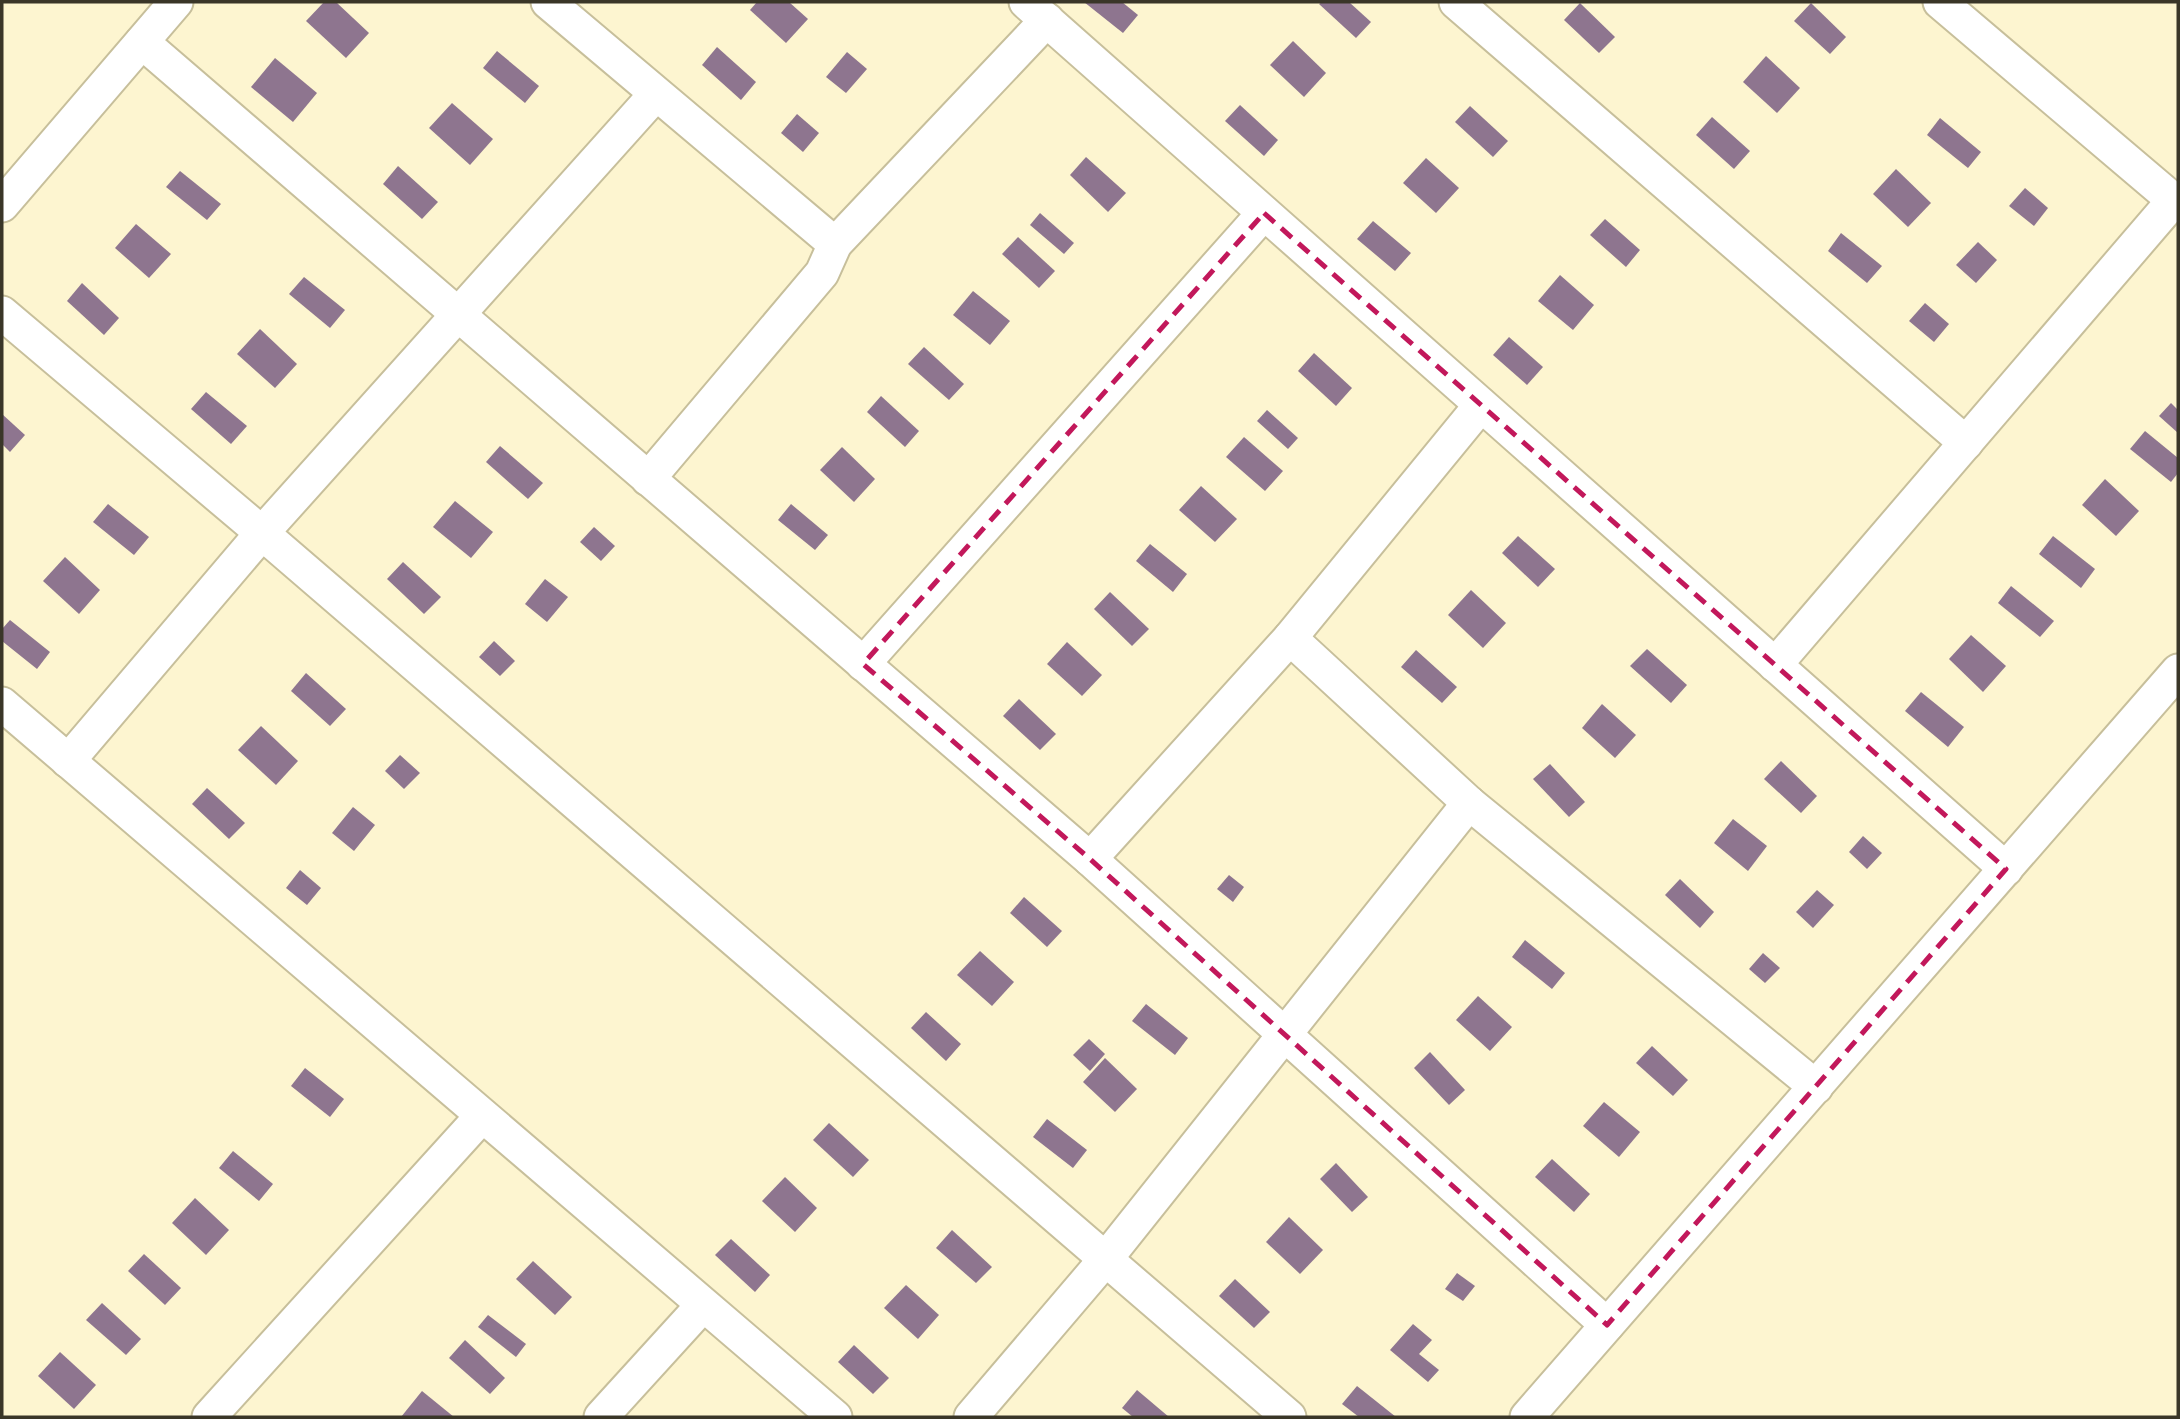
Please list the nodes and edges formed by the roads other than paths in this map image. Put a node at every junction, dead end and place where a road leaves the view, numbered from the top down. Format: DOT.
graph roads {
  1 [pos="177,2"];
  2 [pos="548,2"];
  3 [pos="1456,2"];
  4 [pos="1940,2"];
  5 [pos="1037,11"];
  6 [pos="142,43"];
  7 [pos="655,95"];
  8 [pos="2176,202"];
  9 [pos="2,205"];
  10 [pos="1264,213"];
  11 [pos="835,244"];
  12 [pos="2,313"];
  13 [pos="455,315"];
  14 [pos="1481,405"];
  15 [pos="1966,443"];
  16 [pos="648,479"];
  17 [pos="262,533"];
  18 [pos="1290,638"];
  19 [pos="863,664"];
  20 [pos="1775,665"];
  21 [pos="2178,671"];
  22 [pos="2,704"];
  23 [pos="68,761"];
  24 [pos="1469,803"];
  25 [pos="1090,859"];
  26 [pos="2006,869"];
  27 [pos="1284,1034"];
  28 [pos="1815,1087"];
  29 [pos="482,1116"];
  30 [pos="1104,1261"];
  31 [pos="703,1305"];
  32 [pos="1607,1325"];
  33 [pos="209,1417"];
  34 [pos="601,1417"];
  35 [pos="835,1417"];
  36 [pos="971,1417"];
  37 [pos="1289,1417"];
  38 [pos="1527,1417"];
  1 -- 6 [label="street"];
  2 -- 7 [label="street"];
  3 -- 15 [label="street"];
  4 -- 8 [label="street"];
  5 -- 10 [label="street"];
  5 -- 11 [label="street"];
  6 -- 9 [label="street"];
  6 -- 13 [label="street"];
  7 -- 11 [label="street"];
  7 -- 13 [label="street"];
  8 -- 15 [label="street"];
  10 -- 14 [label="street"];
  10 -- 19 [label="street"];
  11 -- 16 [label="street"];
  12 -- 17 [label="street"];
  13 -- 16 [label="street"];
  13 -- 17 [label="street"];
  14 -- 18 [label="street"];
  14 -- 20 [label="street"];
  15 -- 20 [label="street"];
  16 -- 19 [label="street"];
  17 -- 23 [label="street"];
  17 -- 30 [label="street"];
  18 -- 24 [label="street"];
  18 -- 25 [label="street"];
  19 -- 25 [label="street"];
  20 -- 26 [label="street"];
  21 -- 26 [label="street"];
  22 -- 23 [label="street"];
  23 -- 29 [label="street"];
  24 -- 27 [label="street"];
  24 -- 28 [label="street"];
  25 -- 27 [label="street"];
  26 -- 28 [label="street"];
  27 -- 30 [label="street"];
  27 -- 32 [label="street"];
  28 -- 32 [label="street"];
  29 -- 31 [label="street"];
  29 -- 33 [label="street"];
  30 -- 36 [label="street"];
  30 -- 37 [label="street"];
  31 -- 34 [label="street"];
  31 -- 35 [label="street"];
  32 -- 38 [label="street"];
}
